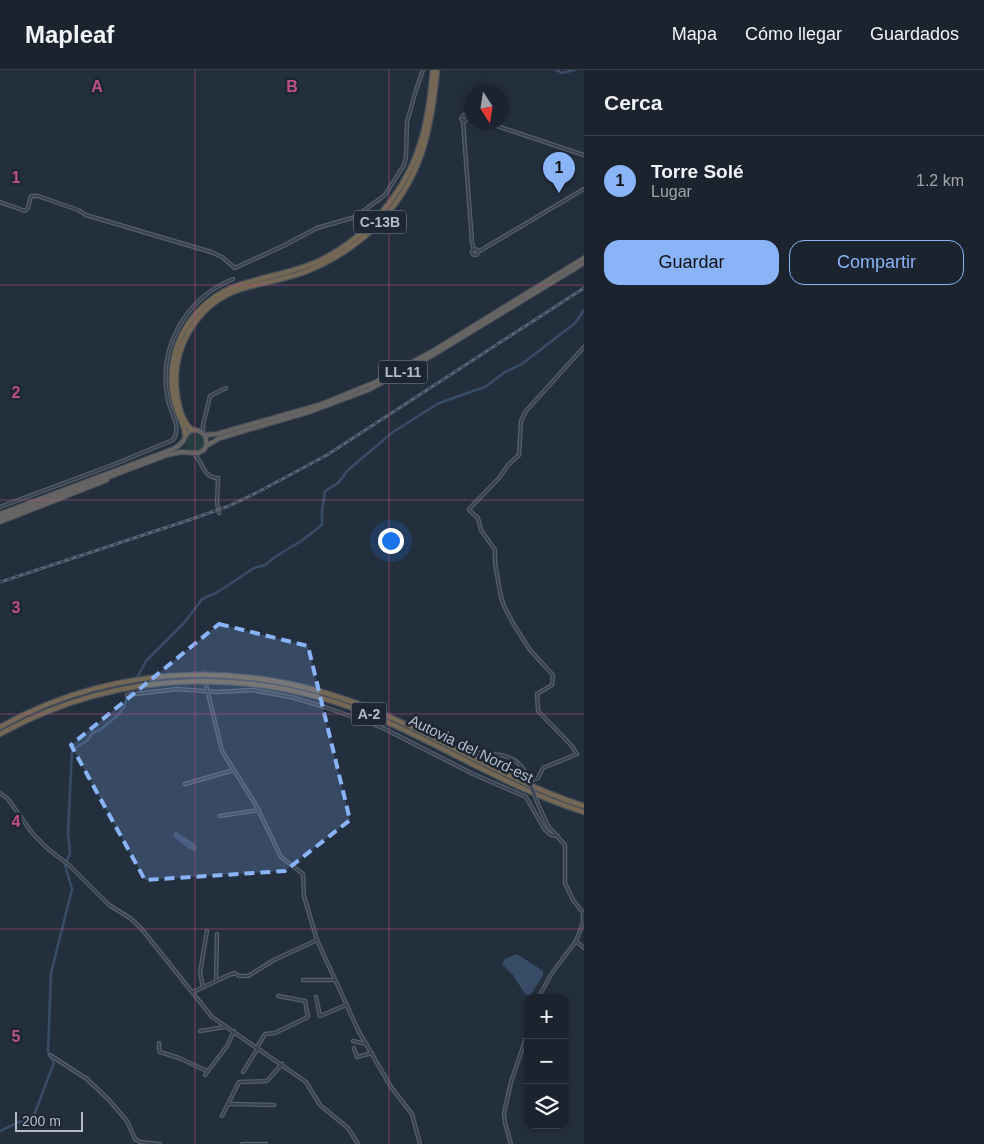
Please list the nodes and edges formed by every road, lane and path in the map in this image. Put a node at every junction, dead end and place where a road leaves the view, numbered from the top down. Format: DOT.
graph roads {
  1 [pos="423,70"];
  2 [pos="433,70"];
  3 [pos="437,70"];
  4 [pos="464,116"];
  5 [pos="463,121"];
  6 [pos="509,130"];
  7 [pos="584,155"];
  8 [pos="584,189"];
  9 [pos="0,202"];
  10 [pos="474,250"];
  11 [pos="478,252"];
  12 [pos="584,258"];
  13 [pos="584,263"];
  14 [pos="233,279"];
  15 [pos="584,347"];
  16 [pos="226,388"];
  17 [pos="203,425"];
  18 [pos="194,430"];
  19 [pos="185,434"];
  20 [pos="204,434"];
  21 [pos="182,442"];
  22 [pos="205,448"];
  23 [pos="188,452"];
  24 [pos="194,454"];
  25 [pos="201,463"];
  26 [pos="0,507"];
  27 [pos="219,513"];
  28 [pos="0,514"];
  29 [pos="0,520"];
  30 [pos="206,685"];
  31 [pos="206,692"];
  32 [pos="128,695"];
  33 [pos="0,726"];
  34 [pos="0,735"];
  35 [pos="234,770"];
  36 [pos="185,784"];
  37 [pos="0,793"];
  38 [pos="584,806"];
  39 [pos="259,810"];
  40 [pos="584,812"];
  41 [pos="220,816"];
  42 [pos="558,836"];
  43 [pos="584,923"];
  44 [pos="206,931"];
  45 [pos="217,934"];
  46 [pos="317,940"];
  47 [pos="576,941"];
  48 [pos="584,948"];
  49 [pos="216,980"];
  50 [pos="302,980"];
  51 [pos="335,980"];
  52 [pos="203,987"];
  53 [pos="193,992"];
  54 [pos="540,994"];
  55 [pos="278,996"];
  56 [pos="316,997"];
  57 [pos="346,1005"];
  58 [pos="225,1026"];
  59 [pos="200,1031"];
  60 [pos="234,1031"];
  61 [pos="526,1039"];
  62 [pos="354,1041"];
  63 [pos="159,1043"];
  64 [pos="366,1044"];
  65 [pos="258,1048"];
  66 [pos="354,1048"];
  67 [pos="372,1053"];
  68 [pos="50,1055"];
  69 [pos="282,1064"];
  70 [pos="208,1071"];
  71 [pos="243,1072"];
  72 [pos="204,1075"];
  73 [pos="228,1103"];
  74 [pos="274,1105"];
  75 [pos="222,1116"];
  76 [pos="160,1144"];
  77 [pos="242,1144"];
  78 [pos="266,1144"];
  79 [pos="358,1144"];
  80 [pos="420,1144"];
  81 [pos="511,1144"];
  1 -- 9 [label="street"];
  2 -- 19 [label="highway, C-13B"];
  3 -- 18 [label="highway, C-13B"];
  4 -- 5 [label="street"];
  5 -- 10 [label="street"];
  6 -- 7 [label="street"];
  8 -- 11 [label="street"];
  10 -- 11 [label="street"];
  10 -- 11 [label="street"];
  12 -- 20 [label="highway, LL-11"];
  13 -- 22 [label="highway, LL-11"];
  14 -- 26 [label="street"];
  15 -- 42 [label="street, bridge"];
  16 -- 17 [label="street"];
  17 -- 18 [label="street"];
  17 -- 20 [label="street"];
  18 -- 19 [label="highway"];
  18 -- 20 [label="highway"];
  19 -- 21 [label="highway"];
  20 -- 22 [label="highway"];
  21 -- 23 [label="highway"];
  21 -- 28 [label="highway"];
  22 -- 24 [label="highway, LL-11"];
  22 -- 25 [label="street"];
  23 -- 24 [label="highway"];
  23 -- 29 [label="highway"];
  24 -- 25 [label="street"];
  25 -- 27 [label="street"];
  30 -- 31 [label="street"];
  31 -- 32 [label="street"];
  31 -- 35 [label="street"];
  31 -- 42 [label="street"];
  33 -- 38 [label="highway, Autovia del Nord-est / A-2"];
  34 -- 40 [label="highway, Autovia del Nord-est / A-2"];
  35 -- 36 [label="street"];
  35 -- 39 [label="street"];
  37 -- 53 [label="street"];
  39 -- 41 [label="street"];
  39 -- 46 [label="street"];
  42 -- 43 [label="street"];
  43 -- 47 [label="street"];
  44 -- 52 [label="street"];
  45 -- 49 [label="street"];
  46 -- 49 [label="street"];
  46 -- 51 [label="street"];
  47 -- 48 [label="street"];
  47 -- 54 [label="street"];
  49 -- 52 [label="street"];
  50 -- 51 [label="street"];
  51 -- 57 [label="street"];
  52 -- 53 [label="street"];
  53 -- 58 [label="street"];
  55 -- 65 [label="street"];
  56 -- 57 [label="street"];
  57 -- 64 [label="street"];
  58 -- 59 [label="street"];
  58 -- 60 [label="street"];
  60 -- 65 [label="street"];
  60 -- 70 [label="street"];
  61 -- 81 [label="street"];
  62 -- 64 [label="street"];
  63 -- 70 [label="street"];
  64 -- 67 [label="street"];
  65 -- 69 [label="street"];
  65 -- 71 [label="street"];
  66 -- 67 [label="street"];
  67 -- 80 [label="street"];
  68 -- 76 [label="street"];
  69 -- 73 [label="street"];
  69 -- 79 [label="street"];
  70 -- 72 [label="street"];
  73 -- 74 [label="street"];
  73 -- 75 [label="street"];
  77 -- 78 [label="street"];
}
